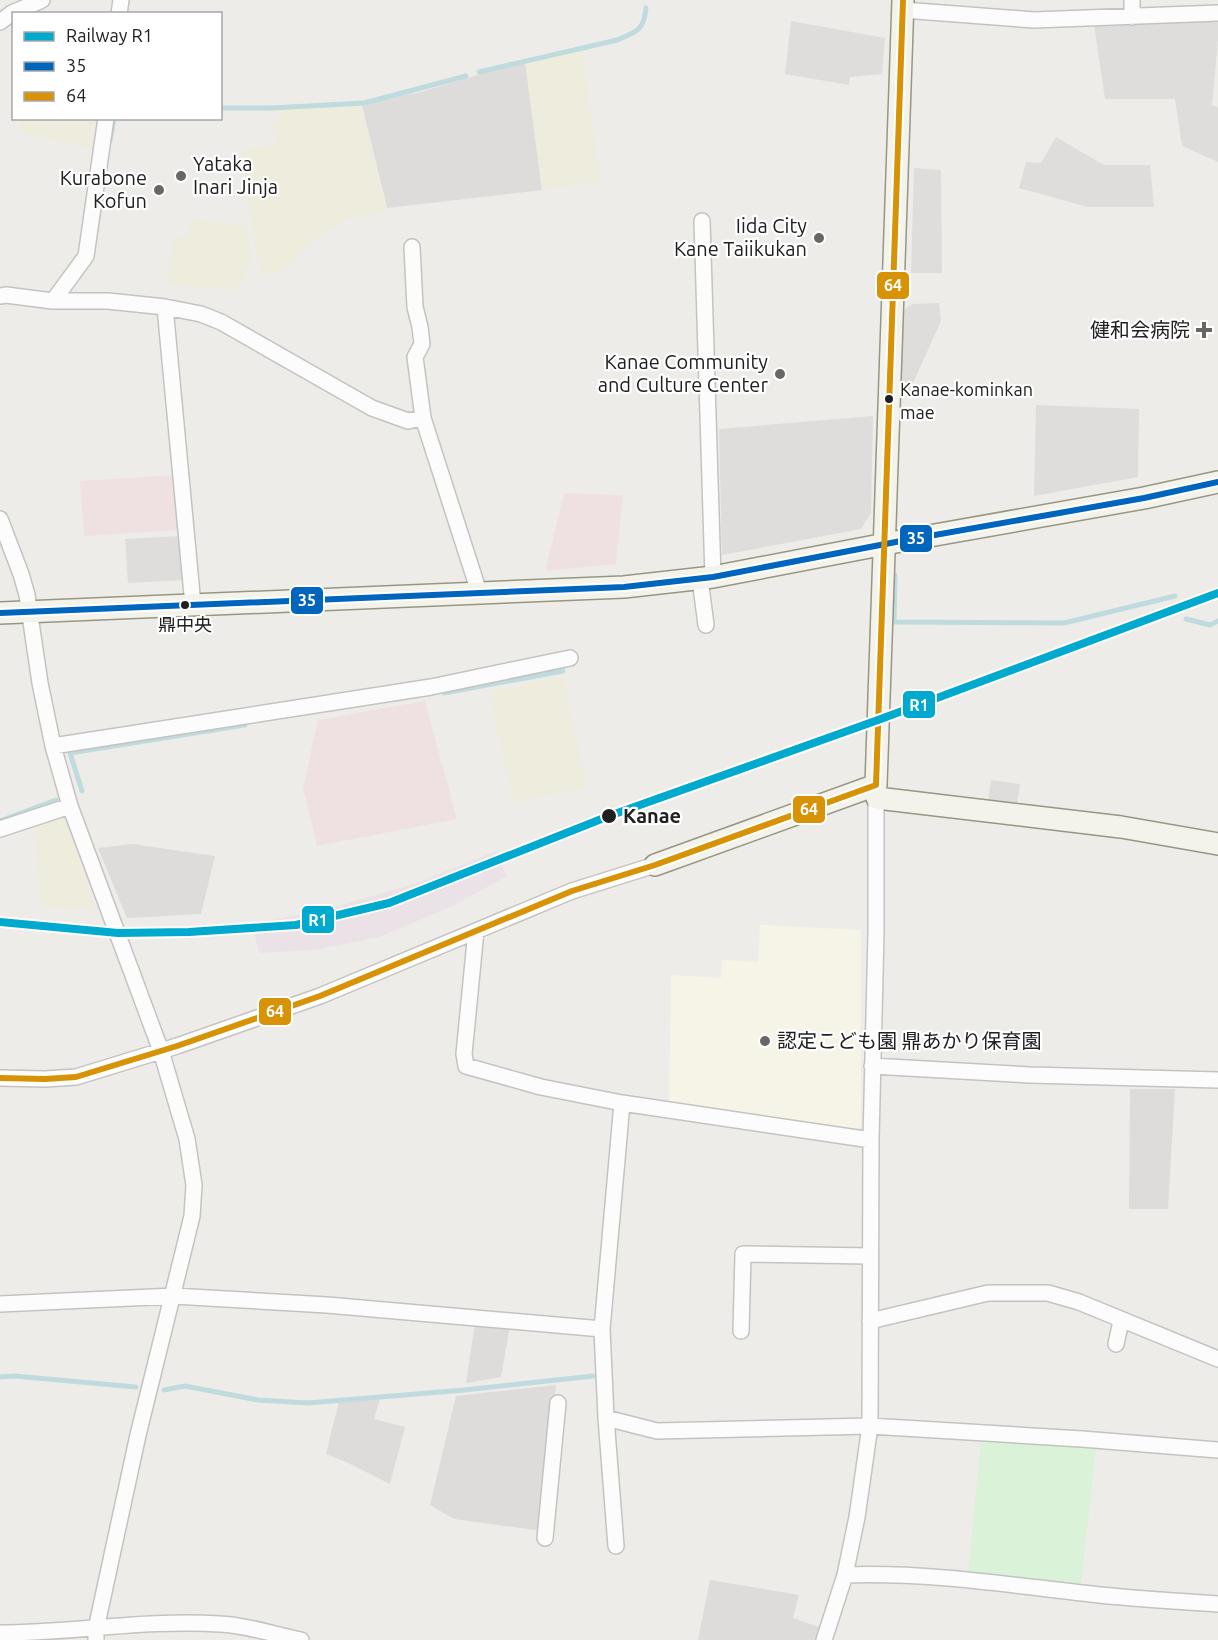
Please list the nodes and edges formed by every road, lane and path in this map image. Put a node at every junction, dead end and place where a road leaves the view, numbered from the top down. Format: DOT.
graph roads {
  1 [pos="42,0"];
  2 [pos="1132,0"];
  3 [pos="903,5"];
  4 [pos="14,12"];
  5 [pos="1218,12"];
  6 [pos="1132,17"];
  7 [pos="106,120"];
  8 [pos="702,221"];
  9 [pos="412,247"];
  10 [pos="0,296"];
  11 [pos="53,301"];
  12 [pos="165,307"];
  13 [pos="423,418"];
  14 [pos="1218,482"];
  15 [pos="0,519"];
  16 [pos="885,544"];
  17 [pos="706,578"];
  18 [pos="479,592"];
  19 [pos="193,605"];
  20 [pos="29,612"];
  21 [pos="0,613"];
  22 [pos="705,625"];
  23 [pos="570,658"];
  24 [pos="53,746"];
  25 [pos="876,791"];
  26 [pos="70,806"];
  27 [pos="0,829"];
  28 [pos="1218,843"];
  29 [pos="656,865"];
  30 [pos="476,931"];
  31 [pos="161,1051"];
  32 [pos="872,1066"];
  33 [pos="0,1078"];
  34 [pos="1218,1080"];
  35 [pos="622,1103"];
  36 [pos="871,1140"];
  37 [pos="870,1256"];
  38 [pos="174,1296"];
  39 [pos="0,1304"];
  40 [pos="870,1321"];
  41 [pos="1121,1321"];
  42 [pos="602,1329"];
  43 [pos="741,1331"];
  44 [pos="1116,1344"];
  45 [pos="1218,1359"];
  46 [pos="558,1403"];
  47 [pos="606,1418"];
  48 [pos="870,1426"];
  49 [pos="1218,1450"];
  50 [pos="545,1538"];
  51 [pos="616,1546"];
  52 [pos="845,1575"];
  53 [pos="1218,1604"];
  54 [pos="0,1622"];
  55 [pos="0,1633"];
  56 [pos="19,1633"];
  57 [pos="96,1634"];
  58 [pos="301,1640"];
  59 [pos="824,1640"];
  1 -- 4 [label="street"];
  2 -- 6 [label="street"];
  3 -- 6 [label="street"];
  3 -- 16 [label="street"];
  5 -- 6 [label="street"];
  7 -- 11 [label="street"];
  8 -- 17 [label="street"];
  9 -- 13 [label="street"];
  10 -- 11 [label="street"];
  11 -- 12 [label="street"];
  12 -- 13 [label="street"];
  12 -- 19 [label="street"];
  13 -- 18 [label="street"];
  14 -- 16 [label="street"];
  15 -- 20 [label="street"];
  16 -- 17 [label="street"];
  16 -- 25 [label="street"];
  17 -- 18 [label="street"];
  17 -- 22 [label="street"];
  18 -- 19 [label="street"];
  19 -- 20 [label="street"];
  20 -- 21 [label="street"];
  20 -- 24 [label="street"];
  23 -- 24 [label="street"];
  24 -- 26 [label="street"];
  25 -- 28 [label="street"];
  25 -- 29 [label="street"];
  25 -- 32 [label="street"];
  26 -- 27 [label="street"];
  26 -- 31 [label="street"];
  29 -- 30 [label="street"];
  30 -- 31 [label="street"];
  30 -- 35 [label="street"];
  31 -- 33 [label="street"];
  31 -- 38 [label="street"];
  32 -- 34 [label="street"];
  32 -- 36 [label="street"];
  35 -- 36 [label="street"];
  35 -- 42 [label="street"];
  36 -- 37 [label="street"];
  37 -- 40 [label="street"];
  37 -- 43 [label="street"];
  38 -- 39 [label="street"];
  38 -- 42 [label="street"];
  38 -- 57 [label="street"];
  40 -- 41 [label="street"];
  40 -- 48 [label="street"];
  41 -- 44 [label="street"];
  41 -- 45 [label="street"];
  42 -- 47 [label="street"];
  46 -- 50 [label="street"];
  47 -- 48 [label="street"];
  47 -- 51 [label="street"];
  48 -- 49 [label="street"];
  48 -- 52 [label="street"];
  52 -- 53 [label="street"];
  52 -- 59 [label="street"];
  54 -- 56 [label="street"];
  55 -- 56 [label="street"];
  56 -- 57 [label="street"];
  57 -- 58 [label="street"];
}
